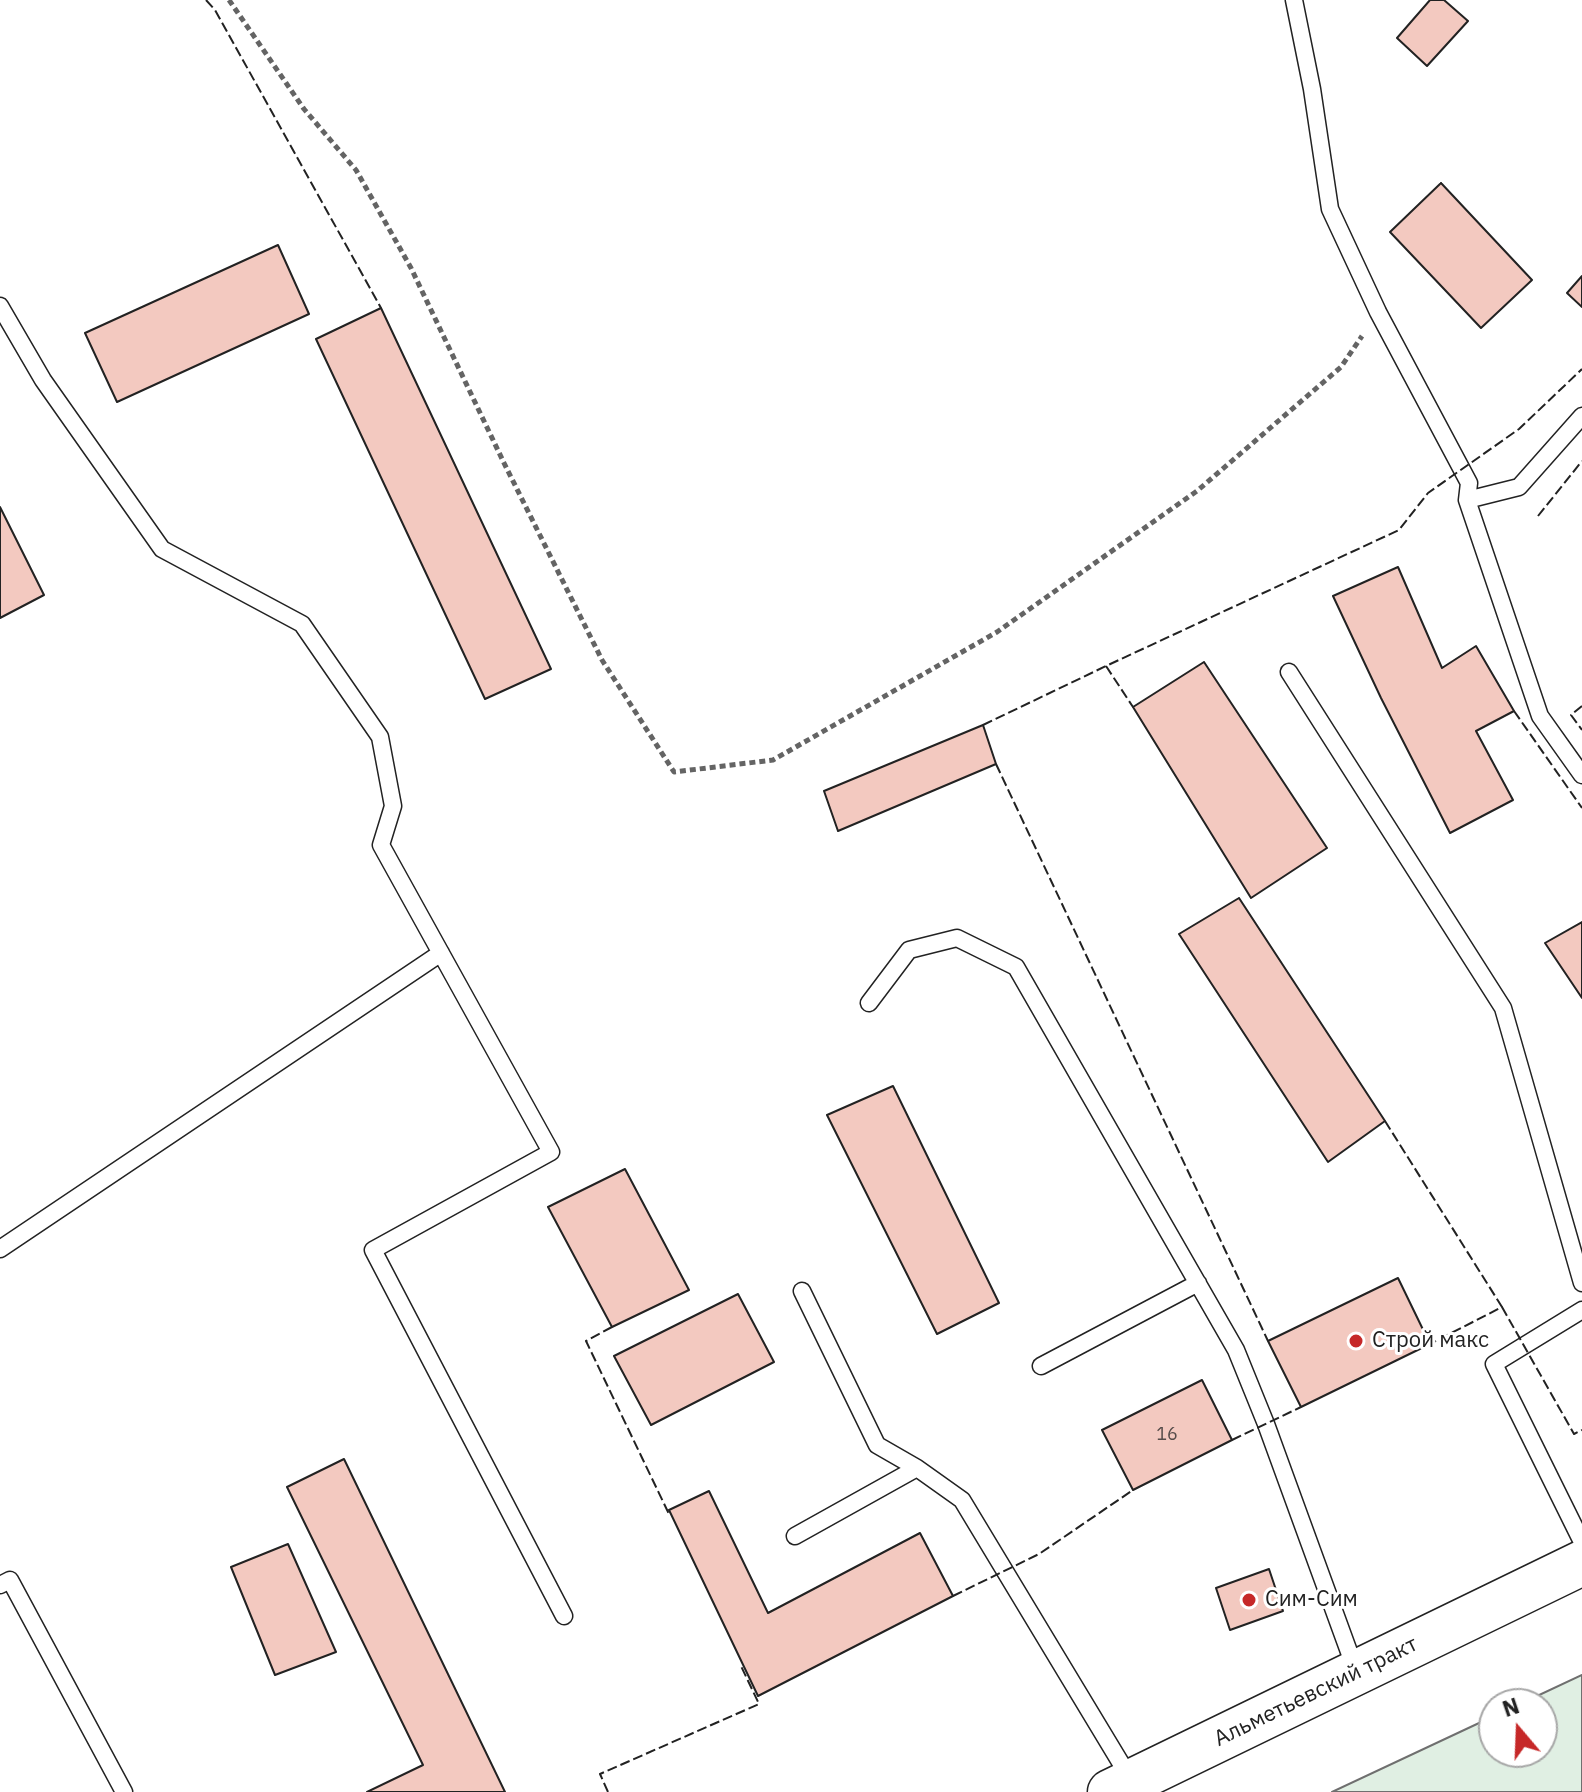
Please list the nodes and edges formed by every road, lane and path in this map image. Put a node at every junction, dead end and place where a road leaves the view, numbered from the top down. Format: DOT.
graph roads {
  1 [pos="229,0"];
  2 [pos="1294,0"];
  3 [pos="0,306"];
  4 [pos="1378,312"];
  5 [pos="1582,416"];
  6 [pos="1467,500"];
  7 [pos="1289,672"];
  8 [pos="1582,775"];
  9 [pos="441,953"];
  10 [pos="869,1003"];
  11 [pos="0,1249"];
  12 [pos="1198,1283"];
  13 [pos="1582,1283"];
  14 [pos="802,1291"];
  15 [pos="1582,1310"];
  16 [pos="1041,1366"];
  17 [pos="917,1468"];
  18 [pos="795,1536"];
  19 [pos="1582,1542"];
  20 [pos="1582,1563"];
  21 [pos="0,1585"];
  22 [pos="564,1616"];
  23 [pos="1357,1672"];
  24 [pos="1121,1787"];
  25 [pos="124,1792"];
  1 -- 4 [label="path"];
  2 -- 4 [label="lane"];
  3 -- 9 [label="lane"];
  4 -- 6 [label="lane"];
  5 -- 6 [label="lane"];
  6 -- 8 [label="lane"];
  7 -- 13 [label="lane"];
  9 -- 11 [label="lane"];
  9 -- 22 [label="lane"];
  10 -- 12 [label="lane"];
  12 -- 16 [label="lane"];
  12 -- 23 [label="lane"];
  14 -- 17 [label="lane"];
  15 -- 19 [label="lane"];
  17 -- 18 [label="lane"];
  17 -- 24 [label="lane"];
  20 -- 23 [label="main road, Альметьевский тракт"];
  21 -- 25 [label="lane"];
  23 -- 24 [label="main road, Альметьевский тракт"];
}
